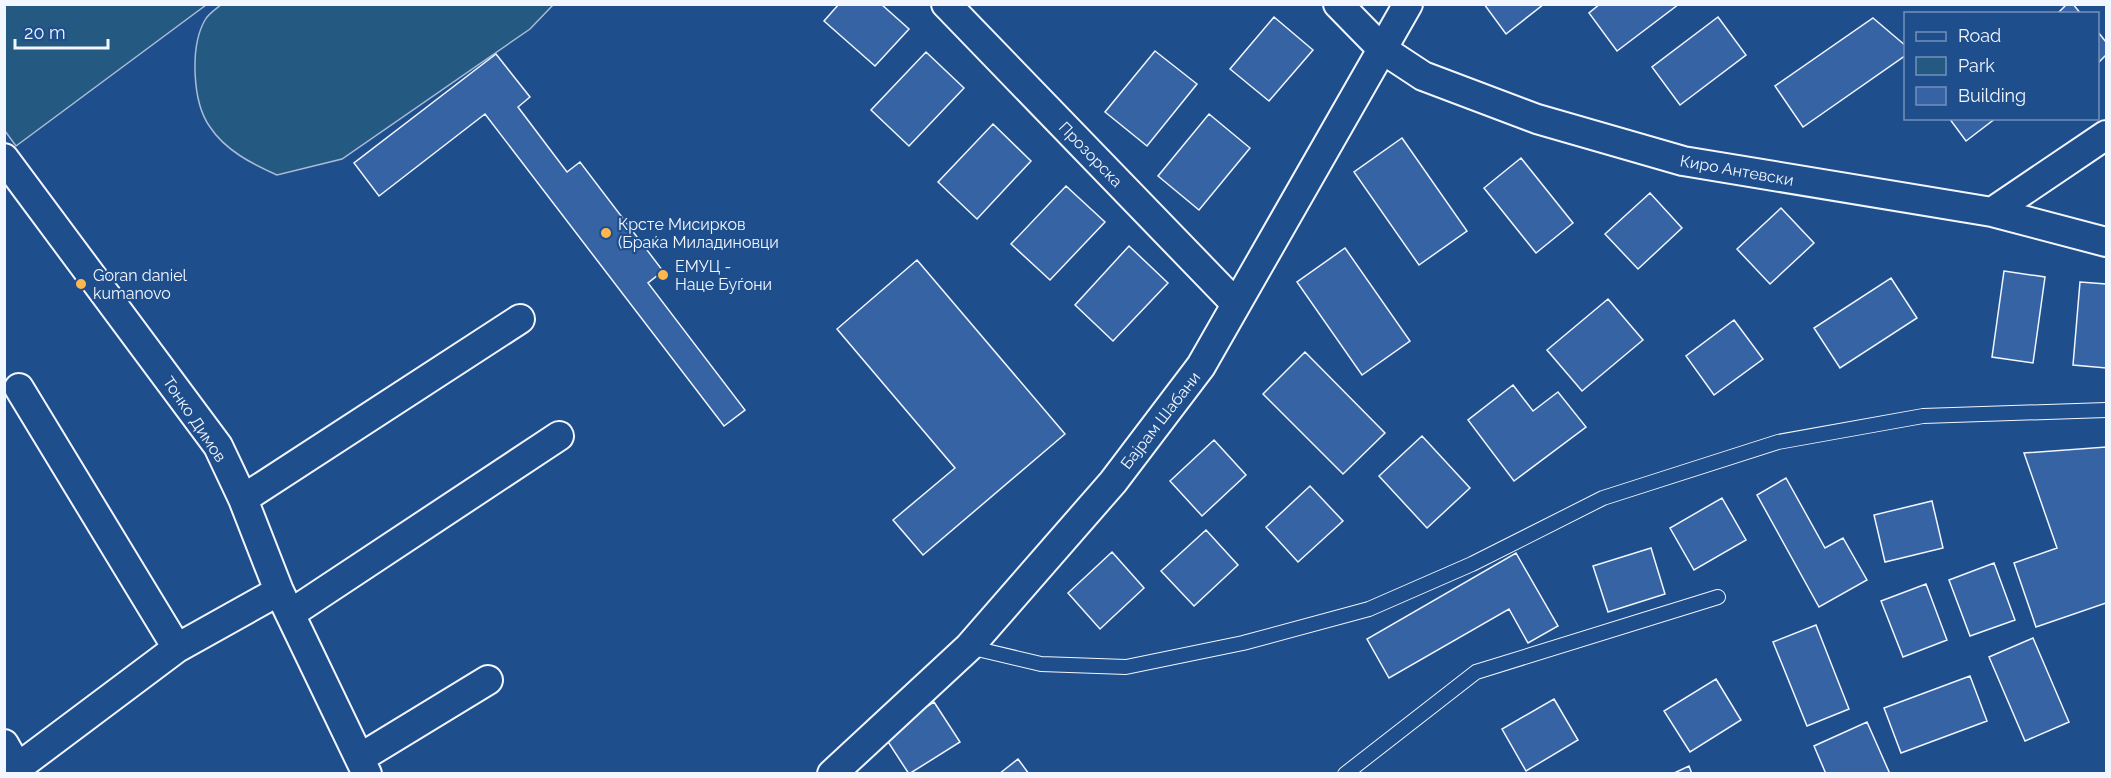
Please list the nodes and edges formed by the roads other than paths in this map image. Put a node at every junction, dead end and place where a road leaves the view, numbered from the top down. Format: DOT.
graph roads {
  1 [pos="946,4"];
  2 [pos="1338,4"];
  3 [pos="1408,4"];
  4 [pos="1382,49"];
  5 [pos="2106,135"];
  6 [pos="4,158"];
  7 [pos="1992,212"];
  8 [pos="2106,242"];
  9 [pos="1236,304"];
  10 [pos="520,319"];
  11 [pos="19,388"];
  12 [pos="2106,410"];
  13 [pos="559,436"];
  14 [pos="243,499"];
  15 [pos="1718,597"];
  16 [pos="284,603"];
  17 [pos="969,647"];
  18 [pos="177,648"];
  19 [pos="488,680"];
  20 [pos="14,762"];
  21 [pos="363,766"];
  22 [pos="846,769"];
  23 [pos="1345,774"];
  1 -- 9 [label="street, Прозорска"];
  2 -- 4 [label="street, Киро Антевски"];
  3 -- 4 [label="street, Бајрам Шабани"];
  4 -- 7 [label="street, Киро Антевски"];
  4 -- 9 [label="street, Бајрам Шабани"];
  5 -- 7 [label="street"];
  6 -- 14 [label="street, Тонко Димов"];
  7 -- 8 [label="street, Киро Антевски"];
  9 -- 17 [label="street, Бајрам Шабани"];
  10 -- 14 [label="street"];
  11 -- 18 [label="street"];
  12 -- 17 [label="lane"];
  13 -- 16 [label="street"];
  14 -- 16 [label="street, Тонко Димов"];
  15 -- 23 [label="lane"];
  16 -- 18 [label="street"];
  16 -- 21 [label="street, Тонко Димов"];
  17 -- 22 [label="street, Бајрам Шабани"];
  18 -- 20 [label="street"];
  19 -- 21 [label="street"];
}
